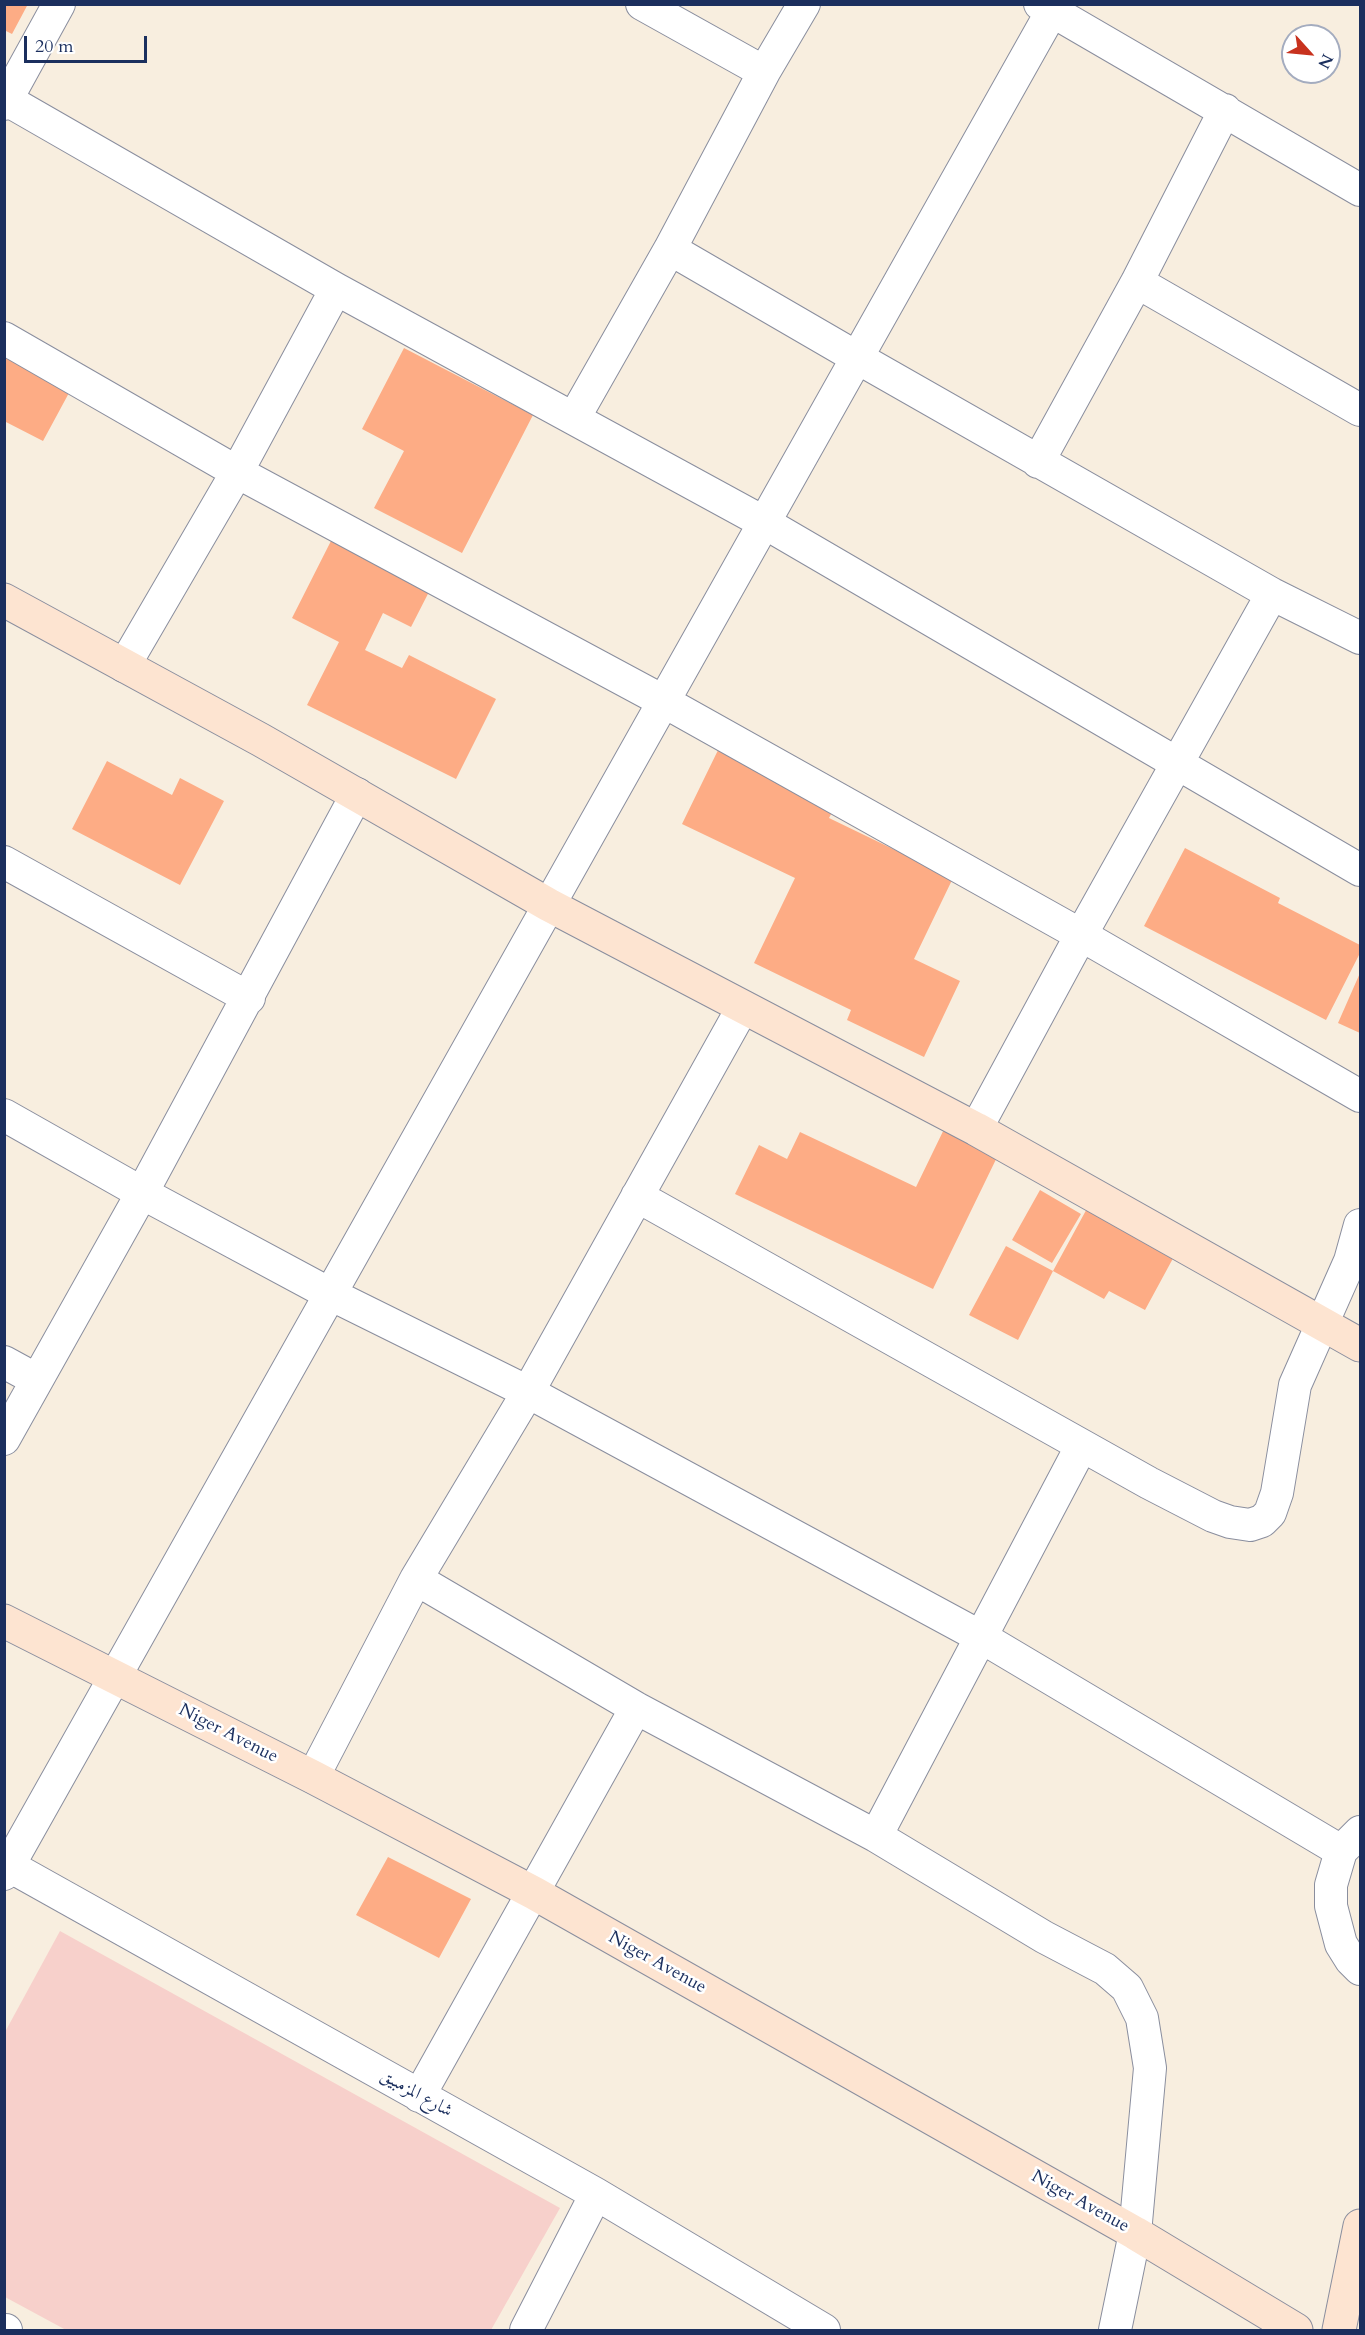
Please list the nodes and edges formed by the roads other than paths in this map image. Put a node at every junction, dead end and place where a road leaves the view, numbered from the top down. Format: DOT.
graph roads {
  1 [pos="59,4"];
  2 [pos="642,4"];
  3 [pos="804,4"];
  4 [pos="1046,8"];
  5 [pos="764,72"];
  6 [pos="6,102"];
  7 [pos="1225,110"];
  8 [pos="1360,190"];
  9 [pos="670,249"];
  10 [pos="1137,282"];
  11 [pos="336,289"];
  12 [pos="4,338"];
  13 [pos="856,357"];
  14 [pos="1360,410"];
  15 [pos="573,418"];
  16 [pos="1038,462"];
  17 [pos="237,472"];
  18 [pos="765,523"];
  19 [pos="1272,594"];
  20 [pos="4,600"];
  21 [pos="1360,638"];
  22 [pos="124,666"];
  23 [pos="663,701"];
  24 [pos="1176,763"];
  25 [pos="357,794"];
  26 [pos="4,862"];
  27 [pos="1360,870"];
  28 [pos="549,905"];
  29 [pos="1081,935"];
  30 [pos="249,998"];
  31 [pos="743,1007"];
  32 [pos="1360,1096"];
  33 [pos="4,1115"];
  34 [pos="976,1129"];
  35 [pos="142,1193"];
  36 [pos="637,1196"];
  37 [pos="1360,1225"];
  38 [pos="330,1294"];
  39 [pos="1323,1323"];
  40 [pos="1360,1345"];
  41 [pos="4,1362"];
  42 [pos="38,1380"];
  43 [pos="528,1392"];
  44 [pos="4,1439"];
  45 [pos="1081,1447"];
  46 [pos="416,1579"];
  47 [pos="4,1621"];
  48 [pos="981,1637"];
  49 [pos="115,1677"];
  50 [pos="636,1708"];
  51 [pos="313,1777"];
  52 [pos="876,1836"];
  53 [pos="1351,1841"];
  54 [pos="6,1868"];
  55 [pos="534,1893"];
  56 [pos="1360,1969"];
  57 [pos="419,2096"];
  58 [pos="596,2194"];
  59 [pos="1360,2226"];
  60 [pos="1135,2233"];
  61 [pos="526,2331"];
  62 [pos="824,2331"];
  63 [pos="1115,2331"];
  64 [pos="1296,2331"];
  65 [pos="1340,2331"];
  1 -- 6 [label="street"];
  2 -- 5 [label="street"];
  3 -- 5 [label="street"];
  4 -- 7 [label="street"];
  4 -- 13 [label="street"];
  5 -- 9 [label="street"];
  6 -- 11 [label="street"];
  7 -- 8 [label="street"];
  7 -- 10 [label="street"];
  9 -- 13 [label="street"];
  9 -- 15 [label="street"];
  10 -- 14 [label="street"];
  10 -- 16 [label="street"];
  11 -- 15 [label="street"];
  11 -- 17 [label="street"];
  12 -- 17 [label="street"];
  13 -- 16 [label="street"];
  13 -- 18 [label="street"];
  15 -- 18 [label="street"];
  16 -- 19 [label="street"];
  17 -- 22 [label="street"];
  17 -- 23 [label="street"];
  18 -- 23 [label="street"];
  18 -- 24 [label="street"];
  19 -- 21 [label="street"];
  19 -- 24 [label="street"];
  20 -- 22 [label="street"];
  22 -- 25 [label="street"];
  23 -- 28 [label="street"];
  23 -- 29 [label="street"];
  24 -- 27 [label="street"];
  24 -- 29 [label="street"];
  25 -- 28 [label="street"];
  25 -- 30 [label="street"];
  26 -- 30 [label="street"];
  28 -- 31 [label="street"];
  28 -- 38 [label="street"];
  29 -- 32 [label="street"];
  29 -- 34 [label="street"];
  30 -- 35 [label="street"];
  31 -- 34 [label="street"];
  31 -- 36 [label="street"];
  33 -- 35 [label="street"];
  34 -- 39 [label="street"];
  35 -- 38 [label="street"];
  35 -- 42 [label="street"];
  36 -- 43 [label="street"];
  36 -- 45 [label="street"];
  37 -- 39 [label="street"];
  38 -- 43 [label="street"];
  38 -- 49 [label="street"];
  39 -- 40 [label="street"];
  39 -- 45 [label="street"];
  41 -- 42 [label="street"];
  42 -- 44 [label="street"];
  43 -- 46 [label="street"];
  43 -- 48 [label="street"];
  45 -- 48 [label="street"];
  46 -- 50 [label="street"];
  46 -- 51 [label="street"];
  47 -- 49 [label="street, Niger Avenue"];
  48 -- 52 [label="street"];
  48 -- 53 [label="street"];
  49 -- 51 [label="street, Niger Avenue"];
  49 -- 54 [label="street"];
  50 -- 52 [label="street"];
  50 -- 55 [label="street"];
  51 -- 55 [label="street, Niger Avenue"];
  52 -- 60 [label="street"];
  53 -- 56 [label="street"];
  54 -- 57 [label="street, شارع المزمبيق"];
  55 -- 57 [label="street"];
  55 -- 60 [label="street, Niger Avenue"];
  57 -- 58 [label="street, شارع المزمبيق"];
  58 -- 61 [label="street"];
  58 -- 62 [label="street, شارع المزمبيق"];
  59 -- 65 [label="street"];
  60 -- 63 [label="street"];
  60 -- 64 [label="street, Niger Avenue"];
}
